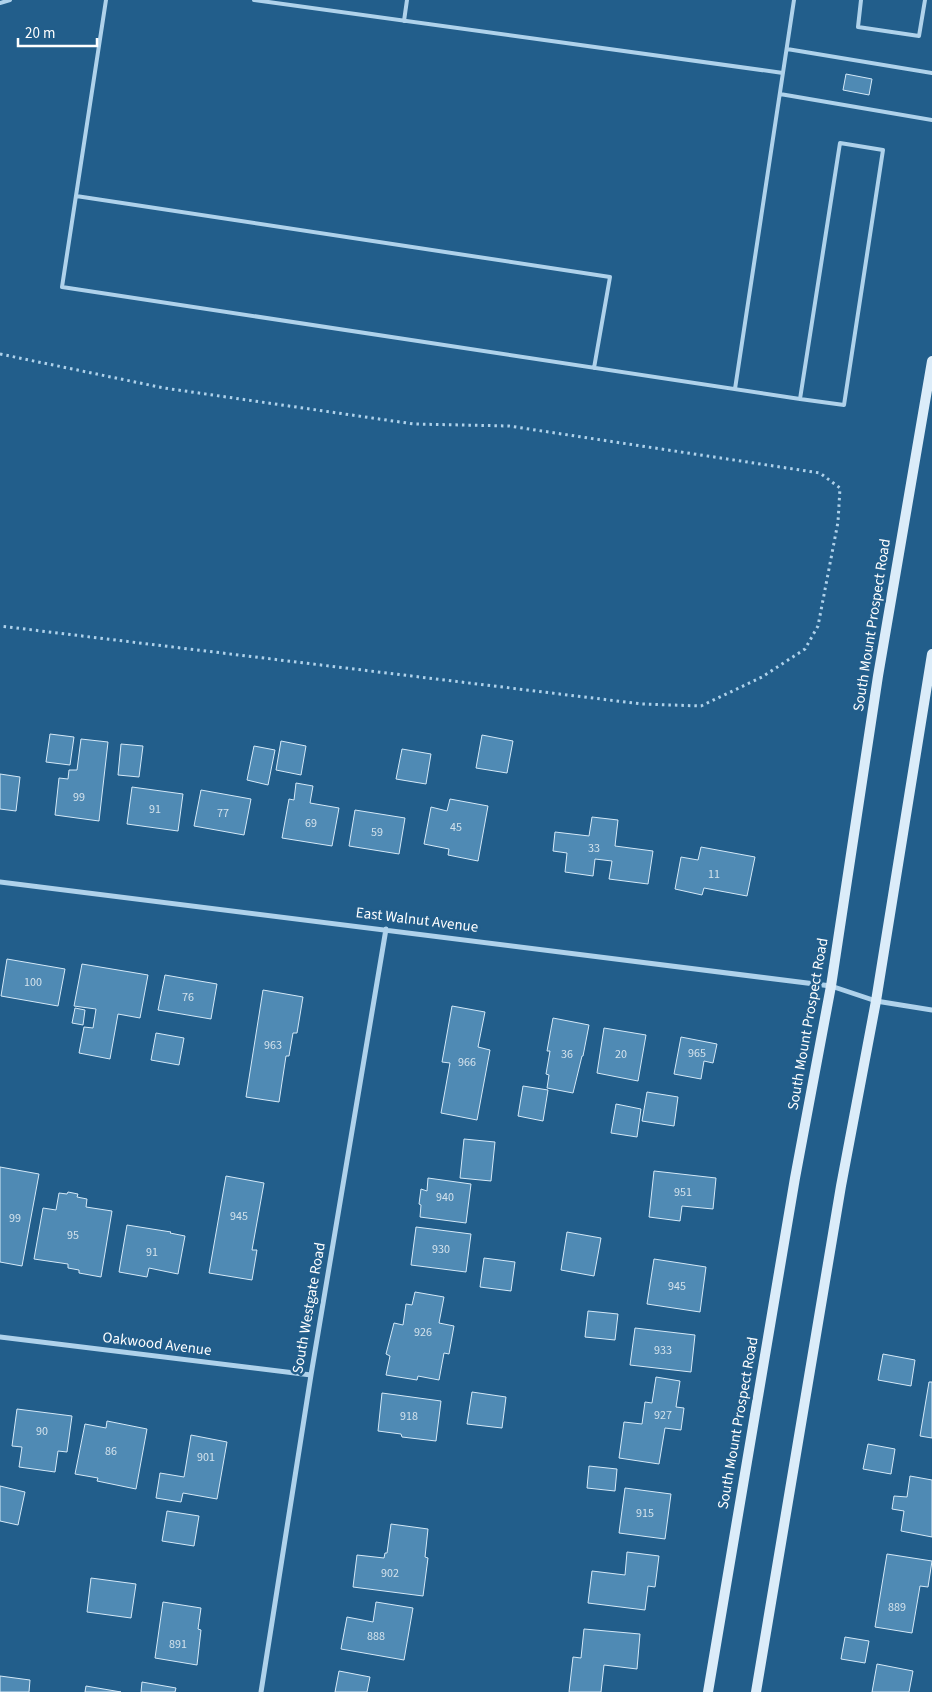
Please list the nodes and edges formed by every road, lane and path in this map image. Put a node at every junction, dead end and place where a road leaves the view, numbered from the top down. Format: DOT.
graph roads {
  1 [pos="10,0"];
  2 [pos="106,0"];
  3 [pos="254,0"];
  4 [pos="407,0"];
  5 [pos="794,0"];
  6 [pos="861,0"];
  7 [pos="925,0"];
  8 [pos="0,3"];
  9 [pos="404,21"];
  10 [pos="786,49"];
  11 [pos="783,73"];
  12 [pos="932,74"];
  13 [pos="780,94"];
  14 [pos="932,120"];
  15 [pos="76,196"];
  16 [pos="0,354"];
  17 [pos="932,361"];
  18 [pos="594,368"];
  19 [pos="735,389"];
  20 [pos="800,399"];
  21 [pos="0,626"];
  22 [pos="932,654"];
  23 [pos="0,882"];
  24 [pos="386,929"];
  25 [pos="831,986"];
  26 [pos="876,1001"];
  27 [pos="932,1010"];
  28 [pos="0,1337"];
  29 [pos="310,1375"];
  30 [pos="260,1692"];
  31 [pos="708,1692"];
  32 [pos="756,1692"];
  1 -- 8 [label="lane"];
  2 -- 15 [label="lane"];
  3 -- 9 [label="lane"];
  4 -- 9 [label="lane"];
  5 -- 10 [label="lane"];
  6 -- 7 [label="lane"];
  9 -- 11 [label="lane"];
  10 -- 11 [label="lane"];
  10 -- 12 [label="lane"];
  11 -- 13 [label="lane"];
  13 -- 14 [label="lane"];
  13 -- 19 [label="lane"];
  15 -- 18 [label="lane"];
  15 -- 18 [label="lane"];
  16 -- 21 [label="path"];
  17 -- 25 [label="main road, South Mount Prospect Road"];
  18 -- 19 [label="lane"];
  19 -- 20 [label="lane"];
  20 -- 20 [label="lane"];
  22 -- 26 [label="main road"];
  23 -- 24 [label="street, East Walnut Avenue"];
  24 -- 25 [label="street, East Walnut Avenue"];
  24 -- 29 [label="street, South Westgate Road"];
  25 -- 26 [label="street, East Walnut Avenue"];
  25 -- 31 [label="main road, South Mount Prospect Road"];
  26 -- 27 [label="street, East Walnut Avenue"];
  26 -- 32 [label="main road"];
  28 -- 29 [label="street, Oakwood Avenue"];
  29 -- 30 [label="street, South Westgate Road"];
}
